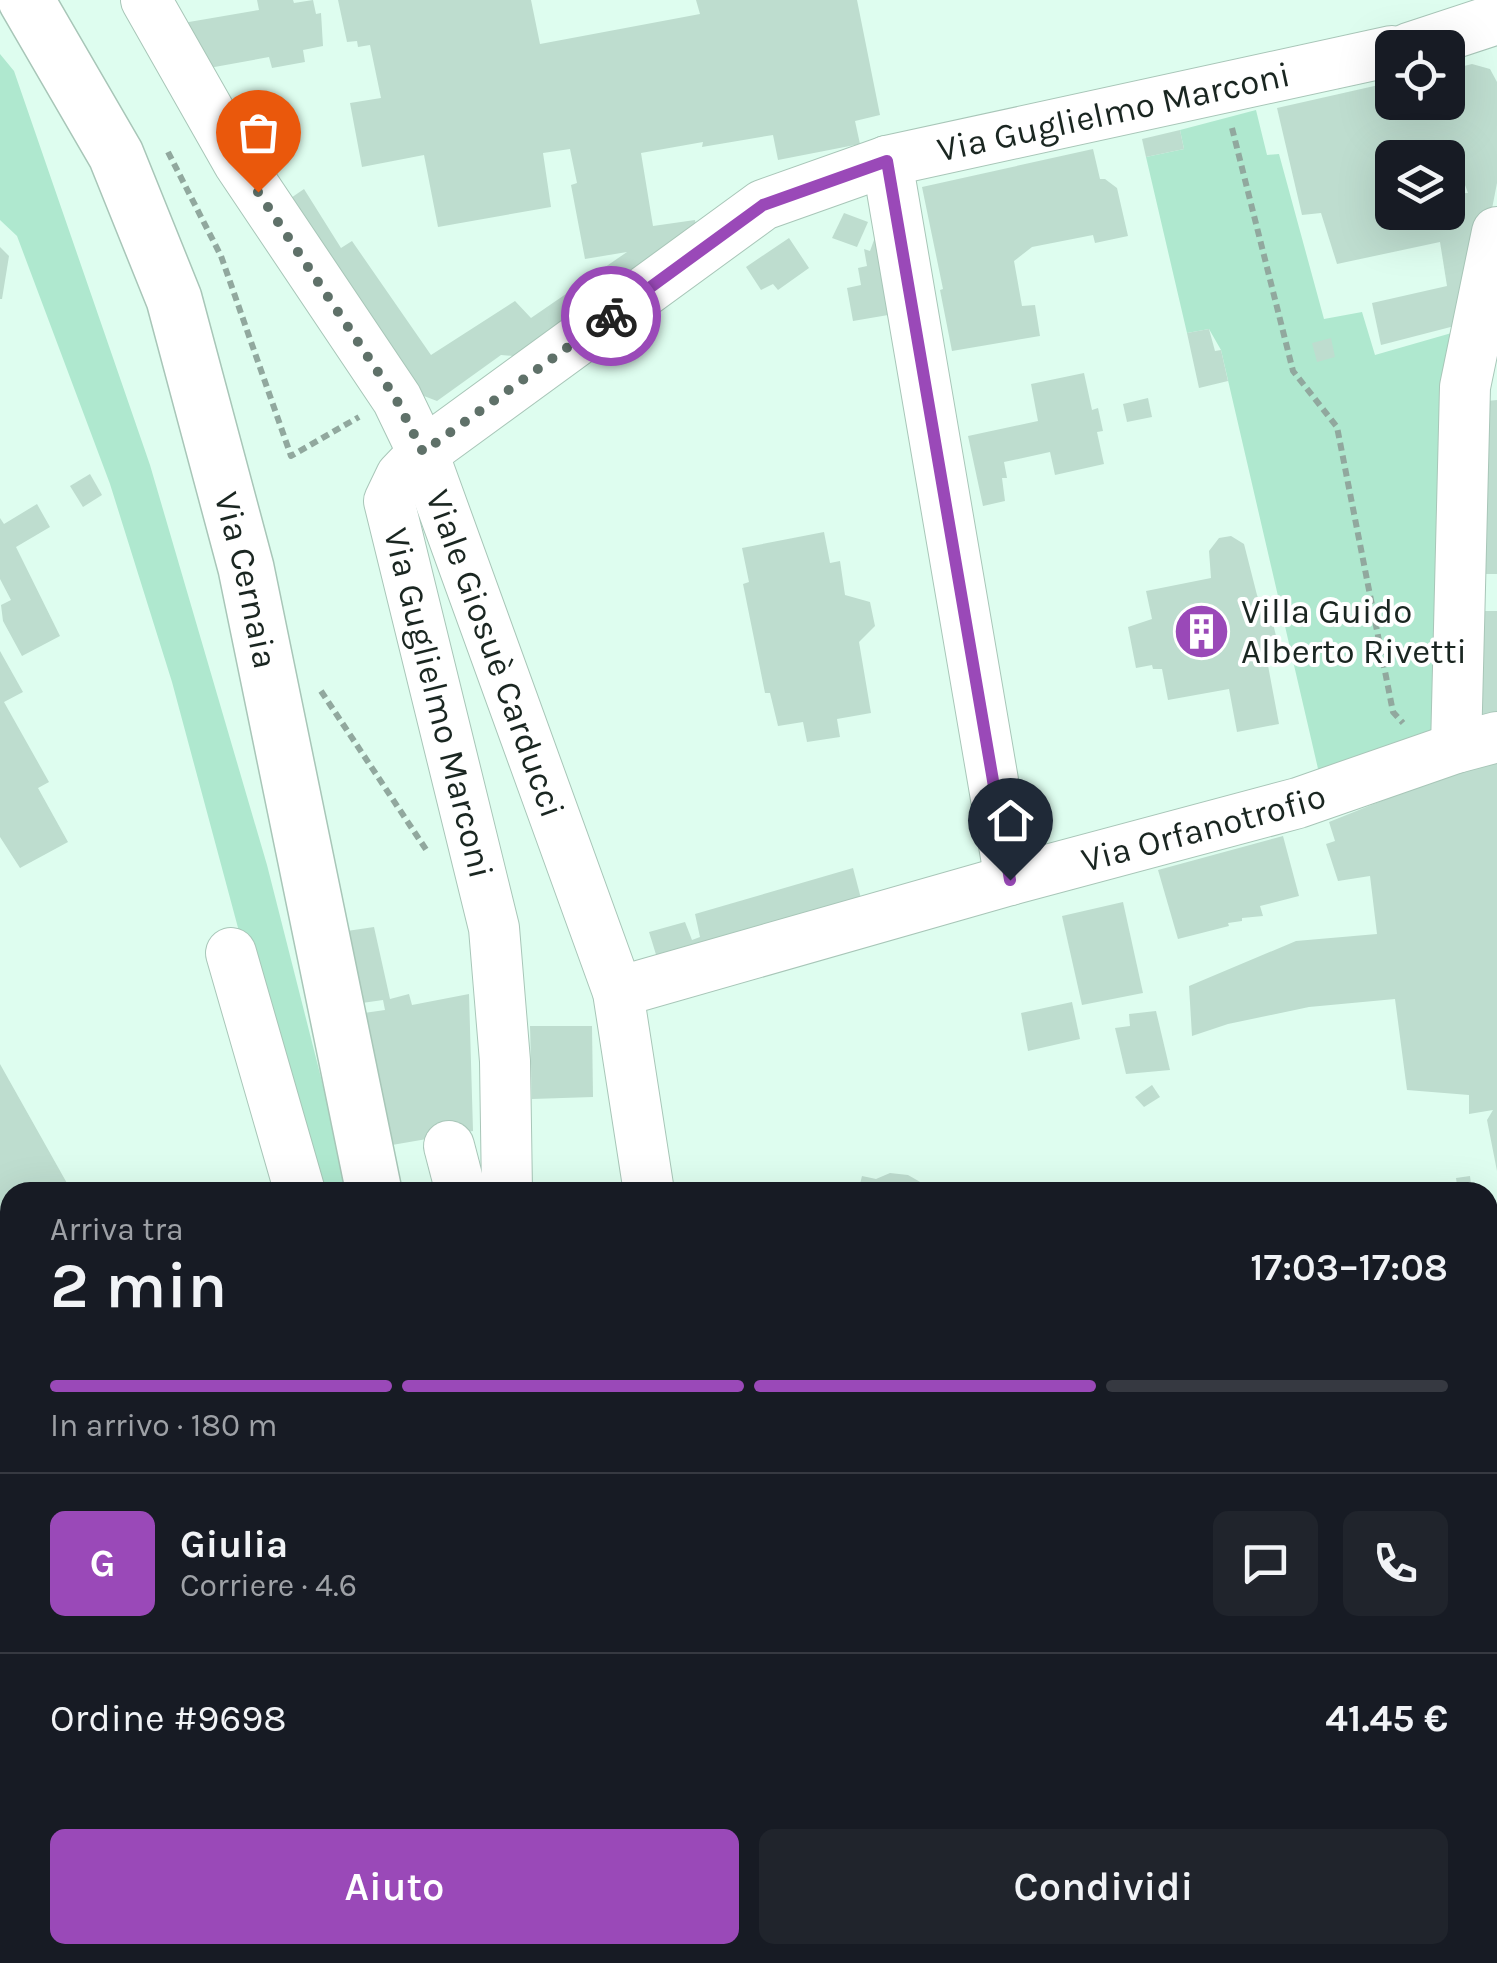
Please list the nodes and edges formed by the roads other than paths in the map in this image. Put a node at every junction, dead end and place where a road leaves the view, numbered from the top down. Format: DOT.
graph roads {
  1 [pos="26,0"];
  2 [pos="146,0"];
  3 [pos="1493,16"];
  4 [pos="1456,30"];
  5 [pos="1375,55"];
  6 [pos="887,161"];
  7 [pos="1497,232"];
  8 [pos="423,452"];
  9 [pos="1462,747"];
  10 [pos="1010,880"];
  11 [pos="231,952"];
  12 [pos="618,992"];
  13 [pos="297,1182"];
  14 [pos="372,1182"];
  15 [pos="507,1182"];
  16 [pos="648,1182"];
  1 -- 14 [label="main road, Via Cernaia"];
  2 -- 8 [label="street, Viale Giosuè Carducci"];
  3 -- 4 [label="street"];
  5 -- 6 [label="street, Via Guglielmo Marconi"];
  6 -- 8 [label="street, Via Guglielmo Marconi"];
  6 -- 10 [label="street"];
  7 -- 9 [label="street"];
  8 -- 12 [label="street, Viale Giosuè Carducci"];
  8 -- 15 [label="street, Via Guglielmo Marconi"];
  9 -- 10 [label="street, Via Orfanotrofio"];
  10 -- 12 [label="street, Via Orfanotrofio"];
  11 -- 13 [label="street"];
  12 -- 16 [label="street, Viale Giosuè Carducci"];
}
